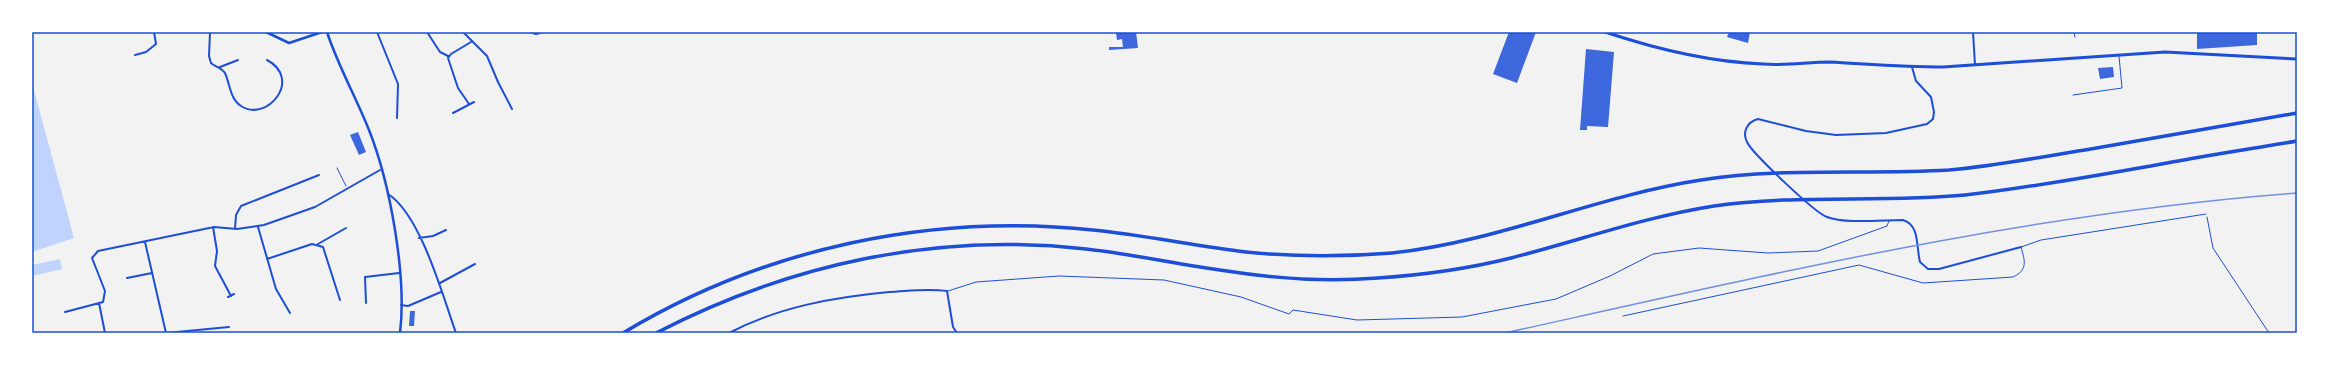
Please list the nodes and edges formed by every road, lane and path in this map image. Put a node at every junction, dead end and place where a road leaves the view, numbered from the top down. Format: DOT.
graph roads {
  1 [pos="154,32"];
  2 [pos="210,32"];
  3 [pos="266,32"];
  4 [pos="322,32"];
  5 [pos="327,32"];
  6 [pos="377,32"];
  7 [pos="427,32"];
  8 [pos="463,32"];
  9 [pos="530,32"];
  10 [pos="543,32"];
  11 [pos="1605,32"];
  12 [pos="1973,32"];
  13 [pos="2074,32"];
  14 [pos="2075,37"];
  15 [pos="471,42"];
  16 [pos="2118,54"];
  17 [pos="135,55"];
  18 [pos="448,56"];
  19 [pos="2297,59"];
  20 [pos="238,60"];
  21 [pos="267,60"];
  22 [pos="1975,65"];
  23 [pos="220,67"];
  24 [pos="1912,67"];
  25 [pos="2072,95"];
  26 [pos="474,102"];
  27 [pos="469,104"];
  28 [pos="512,109"];
  29 [pos="453,112"];
  30 [pos="2297,113"];
  31 [pos="397,118"];
  32 [pos="2297,141"];
  33 [pos="337,168"];
  34 [pos="380,170"];
  35 [pos="319,176"];
  36 [pos="348,189"];
  37 [pos="388,194"];
  38 [pos="2206,214"];
  39 [pos="1889,220"];
  40 [pos="213,227"];
  41 [pos="258,227"];
  42 [pos="346,228"];
  43 [pos="235,229"];
  44 [pos="446,230"];
  45 [pos="419,238"];
  46 [pos="145,242"];
  47 [pos="318,244"];
  48 [pos="2021,247"];
  49 [pos="267,259"];
  50 [pos="475,264"];
  51 [pos="152,273"];
  52 [pos="399,273"];
  53 [pos="127,278"];
  54 [pos="440,283"];
  55 [pos="948,291"];
  56 [pos="441,292"];
  57 [pos="234,294"];
  58 [pos="231,296"];
  59 [pos="228,297"];
  60 [pos="340,300"];
  61 [pos="99,303"];
  62 [pos="366,303"];
  63 [pos="401,305"];
  64 [pos="65,312"];
  65 [pos="290,313"];
  66 [pos="1623,316"];
  67 [pos="229,327"];
  68 [pos="105,333"];
  69 [pos="166,333"];
  70 [pos="400,333"];
  71 [pos="456,333"];
  72 [pos="624,333"];
  73 [pos="656,333"];
  74 [pos="729,333"];
  75 [pos="957,333"];
  76 [pos="2269,333"];
  1 -- 17 [label="street"];
  2 -- 23 [label="street"];
  3 -- 4 [label="street"];
  5 -- 34 [label="street"];
  6 -- 31 [label="street"];
  7 -- 18 [label="street"];
  8 -- 15 [label="street"];
  9 -- 10 [label="street"];
  11 -- 24 [label="main road"];
  12 -- 22 [label="street"];
  13 -- 14 [label="lane"];
  15 -- 18 [label="street"];
  15 -- 28 [label="street"];
  16 -- 19 [label="main road"];
  16 -- 22 [label="main road"];
  16 -- 25 [label="lane"];
  18 -- 27 [label="street"];
  20 -- 23 [label="street"];
  21 -- 23 [label="street"];
  22 -- 24 [label="main road"];
  24 -- 39 [label="street"];
  26 -- 27 [label="street"];
  27 -- 29 [label="street"];
  30 -- 72 [label="highway"];
  32 -- 73 [label="highway"];
  33 -- 36 [label="path"];
  34 -- 36 [label="street"];
  34 -- 37 [label="street"];
  35 -- 43 [label="street"];
  36 -- 41 [label="street"];
  37 -- 45 [label="street"];
  37 -- 52 [label="street"];
  38 -- 48 [label="lane"];
  38 -- 76 [label="path"];
  39 -- 48 [label="street"];
  39 -- 55 [label="lane"];
  40 -- 43 [label="street"];
  40 -- 46 [label="street"];
  40 -- 58 [label="street"];
  41 -- 43 [label="street"];
  41 -- 49 [label="street"];
  42 -- 47 [label="street"];
  44 -- 45 [label="street"];
  45 -- 54 [label="street"];
  46 -- 51 [label="street"];
  46 -- 61 [label="street"];
  47 -- 49 [label="street"];
  47 -- 60 [label="street"];
  48 -- 66 [label="lane"];
  49 -- 65 [label="street"];
  50 -- 54 [label="street"];
  51 -- 53 [label="street"];
  51 -- 69 [label="street"];
  52 -- 62 [label="street"];
  52 -- 63 [label="street"];
  54 -- 56 [label="street"];
  55 -- 74 [label="street"];
  55 -- 75 [label="street"];
  56 -- 63 [label="street"];
  56 -- 71 [label="street"];
  57 -- 58 [label="street"];
  58 -- 59 [label="street"];
  61 -- 64 [label="street"];
  61 -- 68 [label="street"];
  63 -- 70 [label="street"];
  67 -- 69 [label="street"];
}
